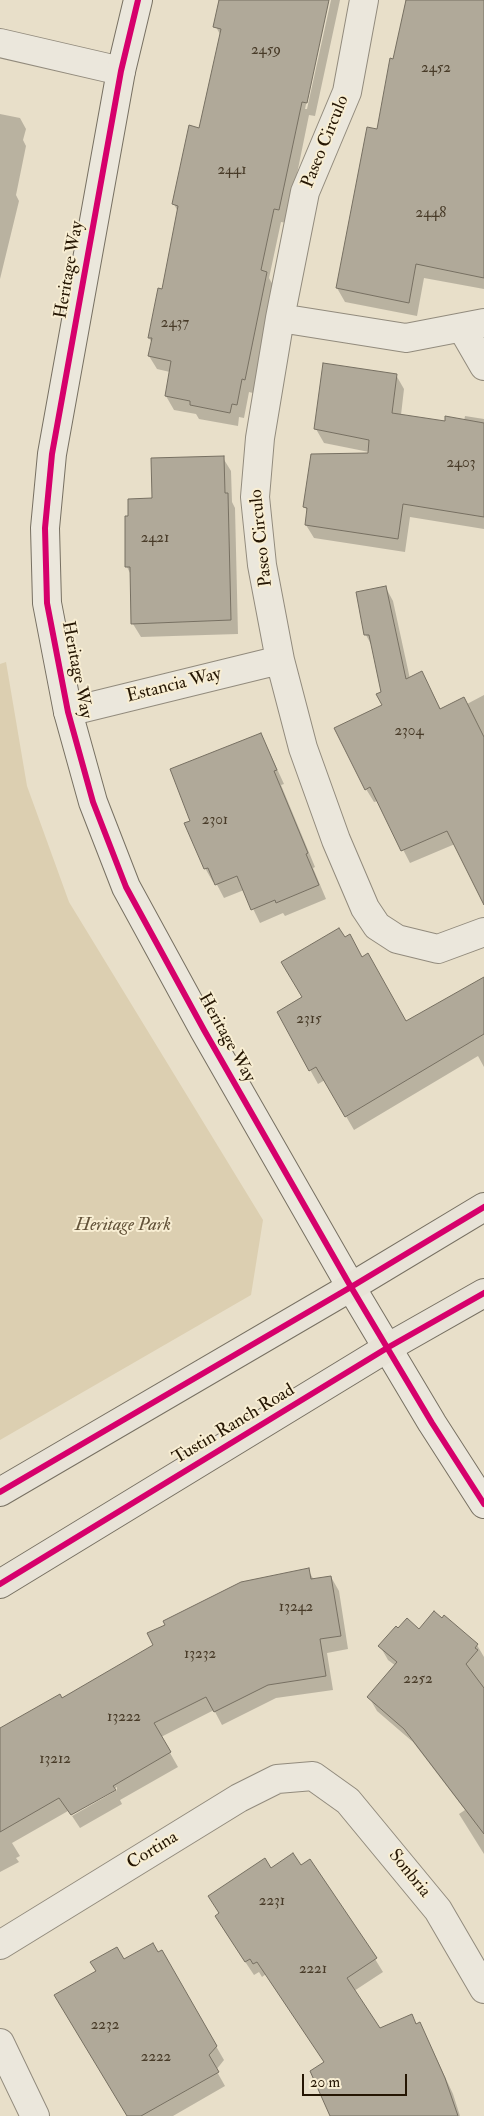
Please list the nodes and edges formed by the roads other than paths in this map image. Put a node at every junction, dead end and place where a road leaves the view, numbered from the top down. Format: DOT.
graph roads {
  1 [pos="138,0"];
  2 [pos="364,0"];
  3 [pos="0,43"];
  4 [pos="122,71"];
  5 [pos="280,318"];
  6 [pos="473,325"];
  7 [pos="484,366"];
  8 [pos="280,660"];
  9 [pos="68,712"];
  10 [pos="484,932"];
  11 [pos="484,1206"];
  12 [pos="351,1288"];
  13 [pos="484,1293"];
  14 [pos="387,1348"];
  15 [pos="0,1492"];
  16 [pos="484,1504"];
  17 [pos="0,1584"];
  18 [pos="313,1776"];
  19 [pos="0,1945"];
  20 [pos="484,1989"];
  21 [pos="0,2043"];
  22 [pos="34,2116"];
  1 -- 4 [label="street, Heritage Way"];
  2 -- 5 [label="street, Paseo Circulo"];
  3 -- 4 [label="street"];
  4 -- 9 [label="street, Heritage Way"];
  5 -- 6 [label="street"];
  5 -- 8 [label="street, Paseo Circulo"];
  6 -- 7 [label="street"];
  8 -- 9 [label="street, Estancia Way"];
  8 -- 10 [label="street, Paseo Circulo"];
  9 -- 12 [label="street, Heritage Way"];
  11 -- 12 [label="main road"];
  12 -- 14 [label="street, Heritage Way"];
  12 -- 15 [label="main road"];
  13 -- 14 [label="main road, Tustin Ranch Road"];
  14 -- 16 [label="street, Heritage Way"];
  14 -- 17 [label="main road, Tustin Ranch Road"];
  18 -- 19 [label="street, Cortina"];
  18 -- 20 [label="street, Sonbria"];
  21 -- 22 [label="street"];
}
